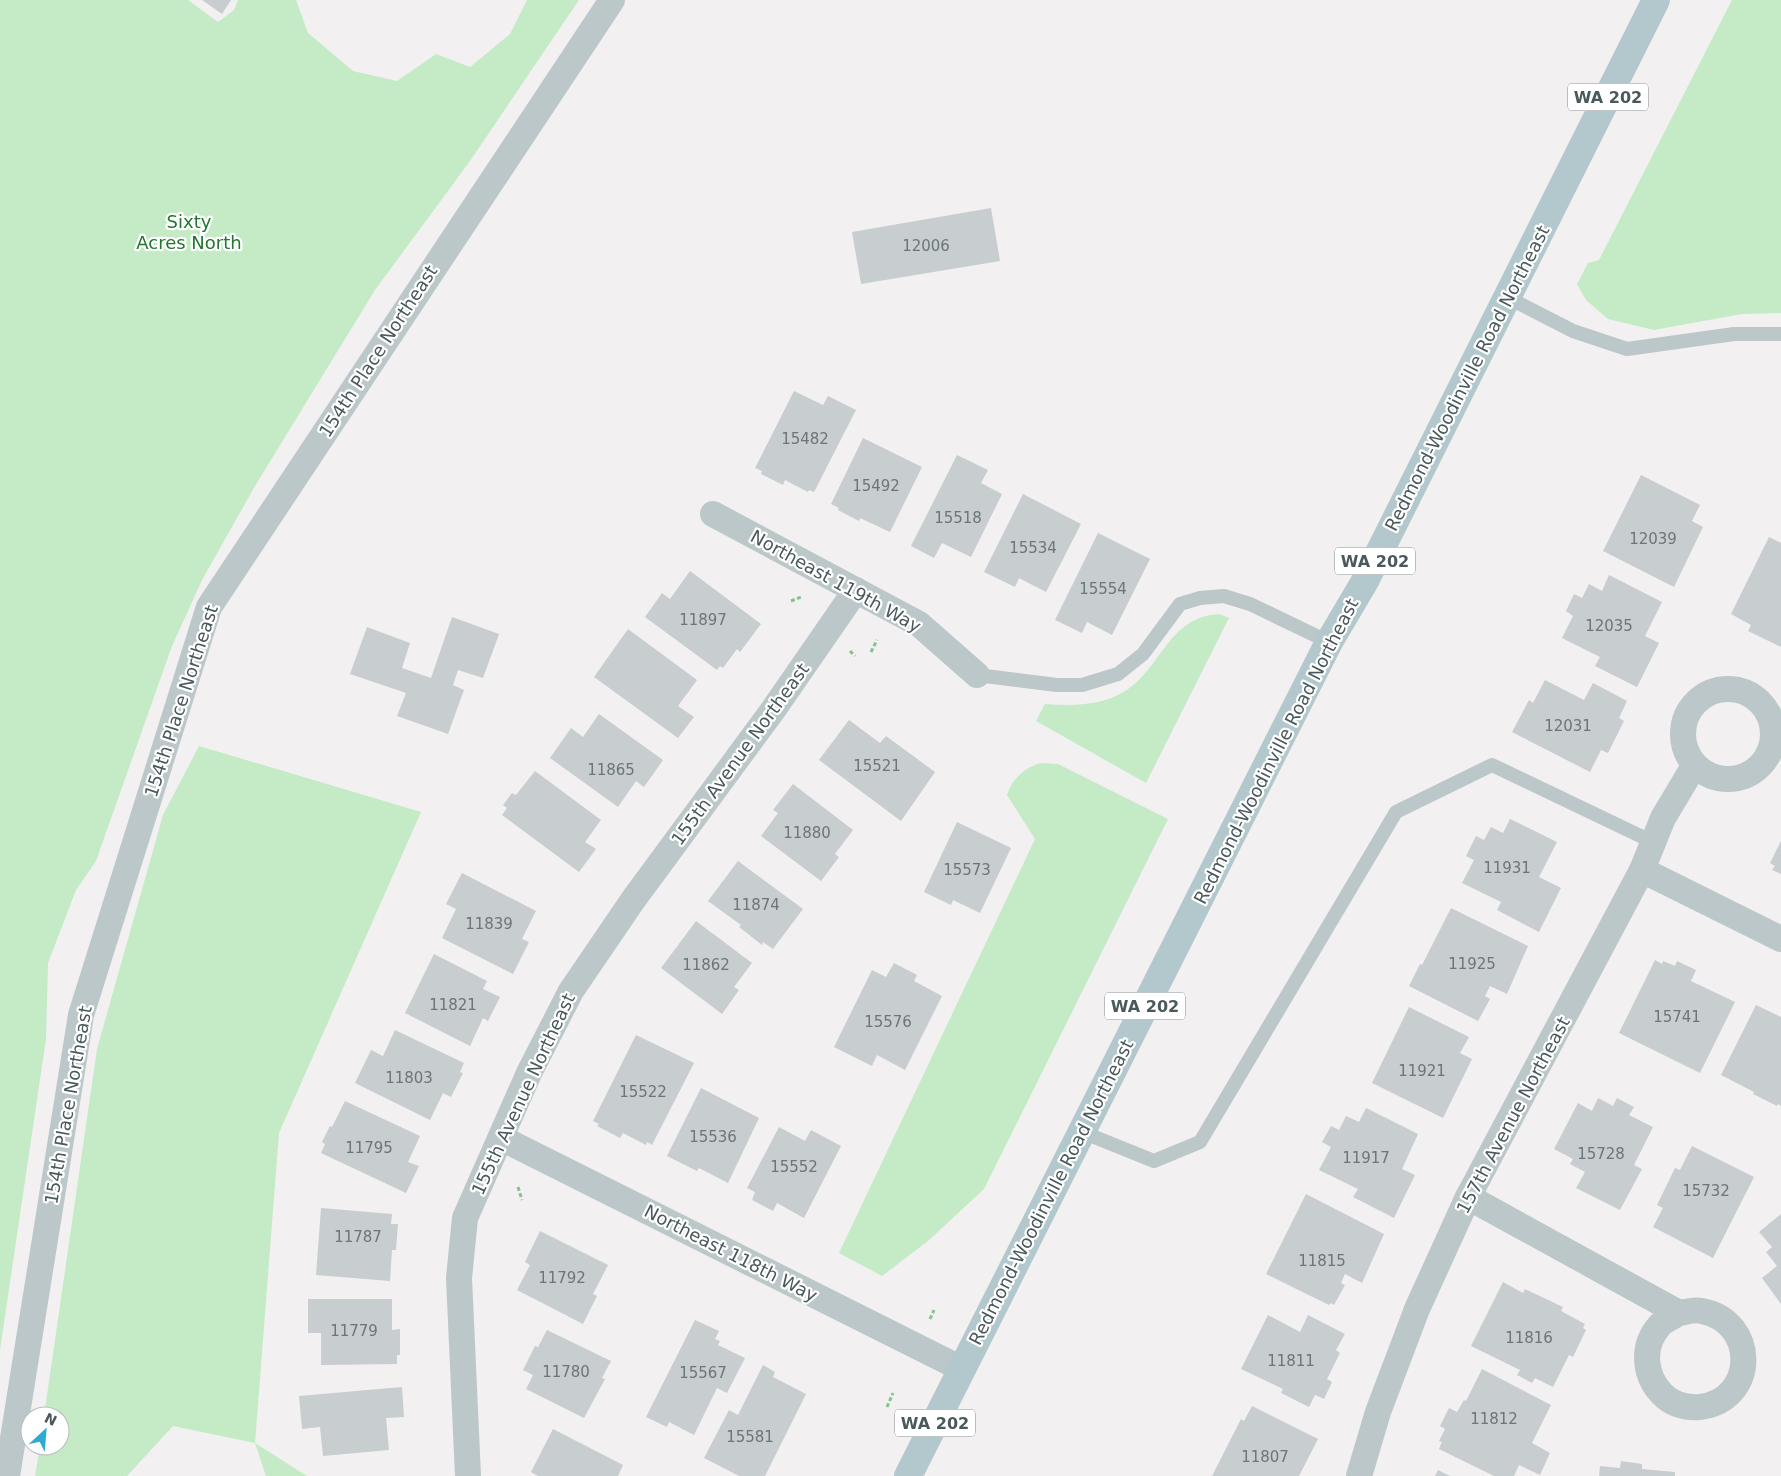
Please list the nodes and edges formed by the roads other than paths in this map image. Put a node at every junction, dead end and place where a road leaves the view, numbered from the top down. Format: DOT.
graph roads {
  1 [pos="612,0"];
  2 [pos="1656,0"];
  3 [pos="1507,297"];
  4 [pos="1781,334"];
  5 [pos="713,514"];
  6 [pos="856,590"];
  7 [pos="1329,642"];
  8 [pos="977,675"];
  9 [pos="1694,766"];
  10 [pos="1653,842"];
  11 [pos="1642,870"];
  12 [pos="1781,940"];
  13 [pos="1082,1132"];
  14 [pos="501,1138"];
  15 [pos="1468,1197"];
  16 [pos="1679,1313"];
  17 [pos="962,1369"];
  18 [pos="7,1476"];
  19 [pos="468,1476"];
  20 [pos="908,1476"];
  21 [pos="1359,1476"];
  1 -- 18 [label="street, 154th Place Northeast"];
  2 -- 3 [label="main road, Redmond-Woodinville Road Northeast / WA 202"];
  3 -- 4 [label="lane"];
  3 -- 7 [label="main road, Redmond-Woodinville Road Northeast / WA 202"];
  5 -- 6 [label="street, Northeast 119th Way"];
  6 -- 8 [label="street, Northeast 119th Way"];
  6 -- 14 [label="street, 155th Avenue Northeast"];
  7 -- 8 [label="lane"];
  7 -- 13 [label="main road, Redmond-Woodinville Road Northeast / WA 202"];
  9 -- 10 [label="street, 157th Avenue Northeast"];
  10 -- 11 [label="street, 157th Avenue Northeast"];
  10 -- 13 [label="lane"];
  11 -- 12 [label="street"];
  11 -- 15 [label="street, 157th Avenue Northeast"];
  13 -- 17 [label="main road, Redmond-Woodinville Road Northeast / WA 202"];
  14 -- 17 [label="street, Northeast 118th Way"];
  14 -- 19 [label="street, 155th Avenue Northeast"];
  15 -- 16 [label="street"];
  15 -- 21 [label="street, 157th Avenue Northeast"];
  17 -- 20 [label="main road, Redmond-Woodinville Road Northeast / WA 202"];
}
